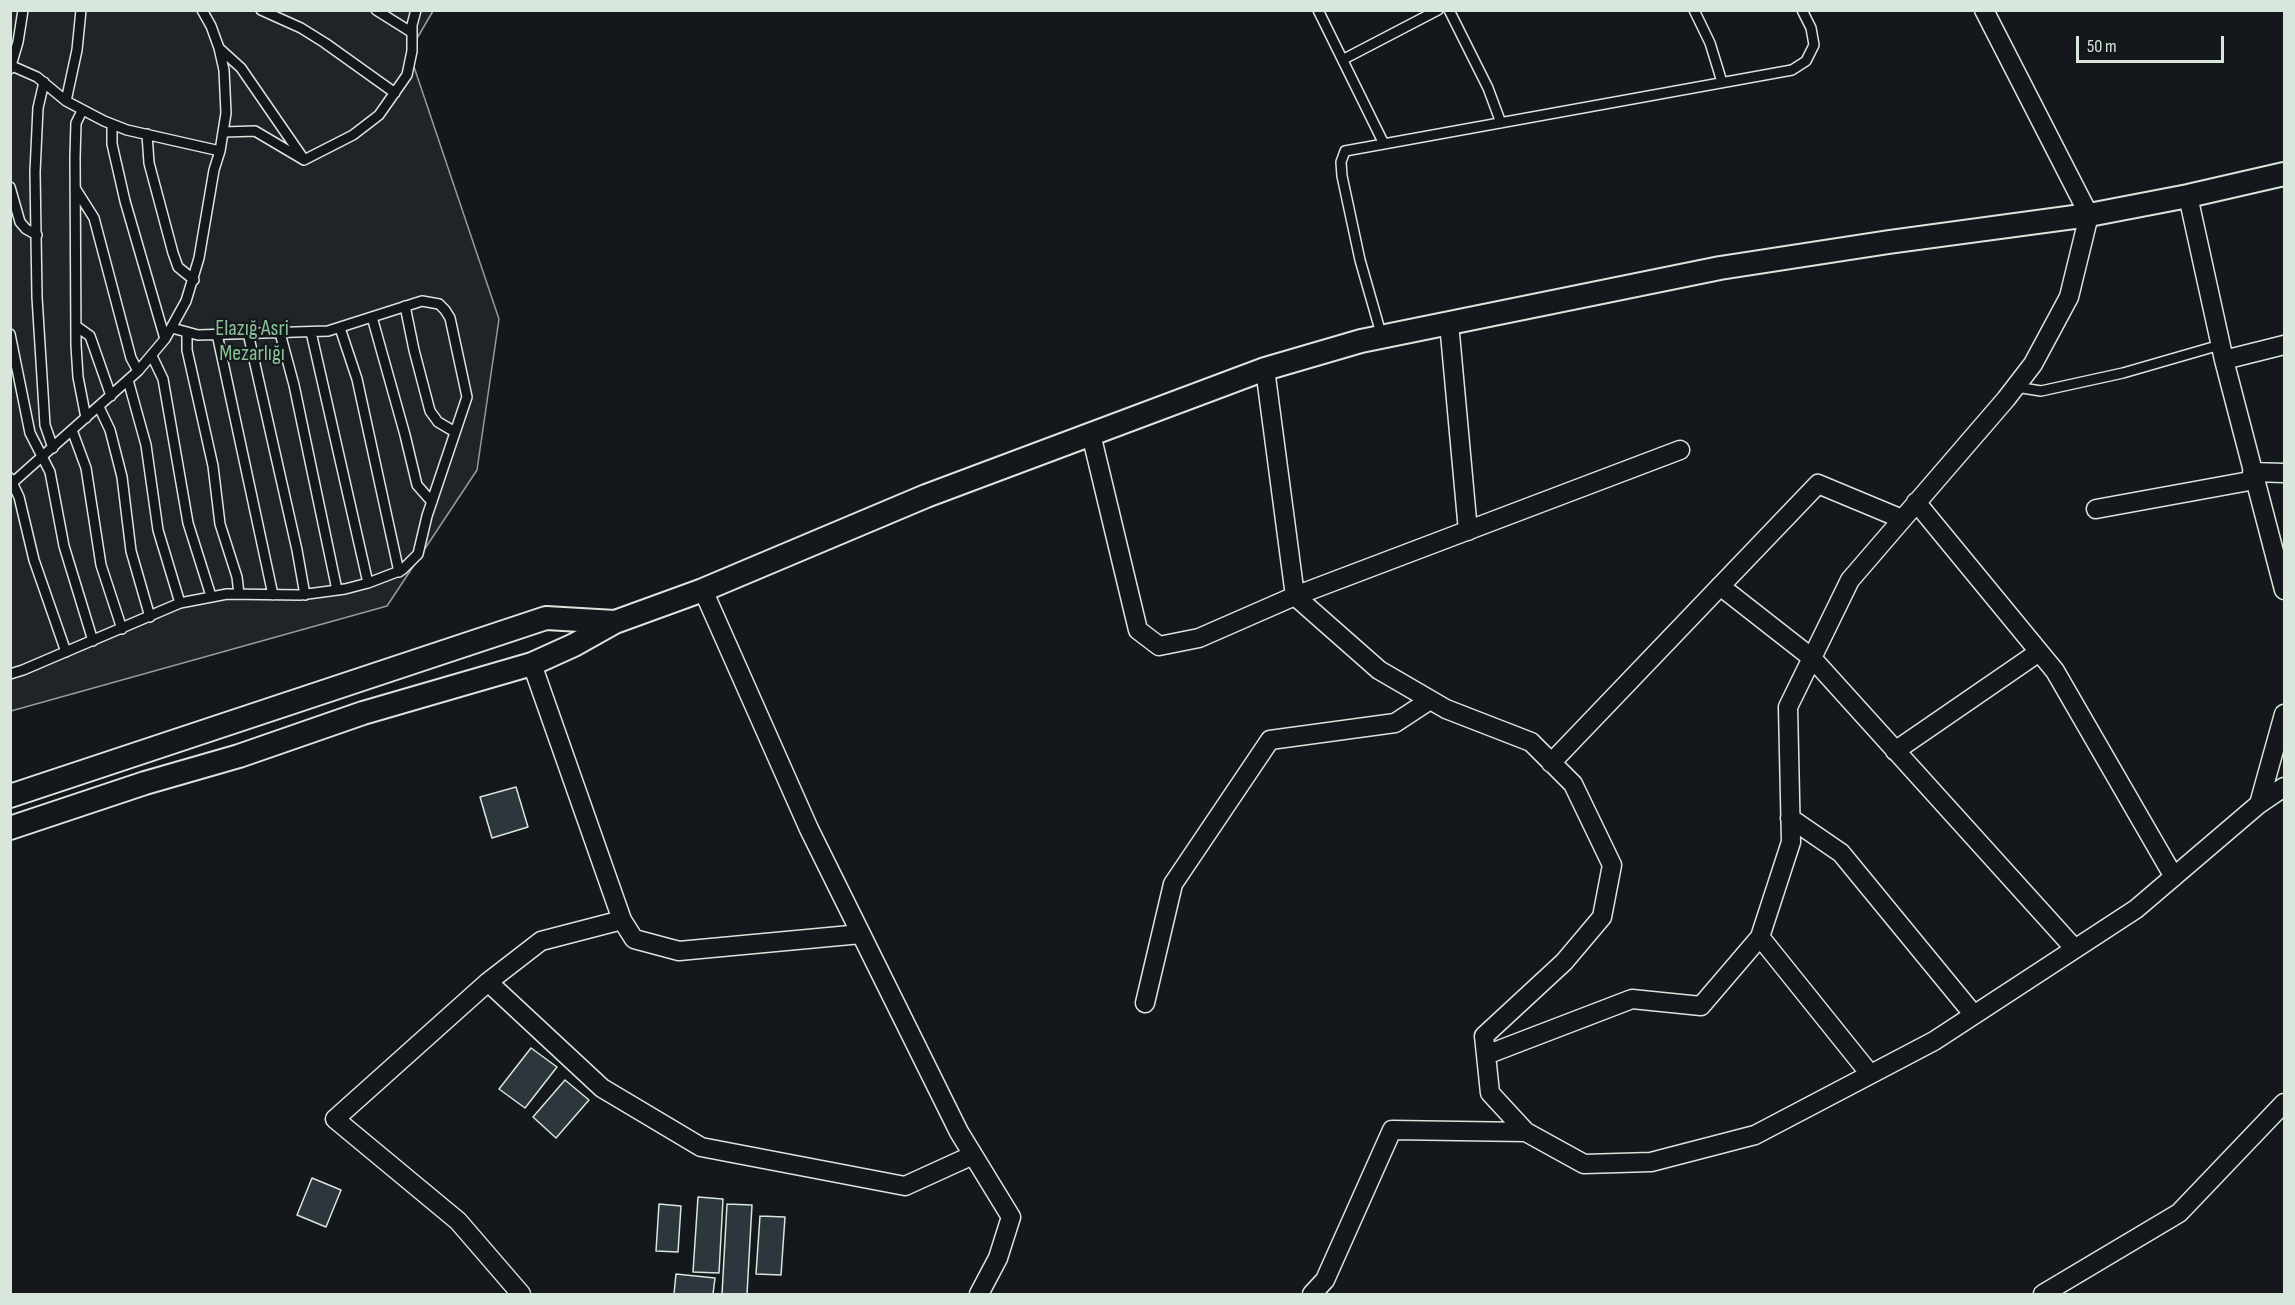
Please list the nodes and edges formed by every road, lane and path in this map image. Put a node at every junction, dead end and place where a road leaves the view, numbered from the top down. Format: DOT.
graph roads {
  1 [pos="23,10"];
  2 [pos="81,10"];
  3 [pos="202,10"];
  4 [pos="261,10"];
  5 [pos="376,10"];
  6 [pos="416,10"];
  7 [pos="1318,10"];
  8 [pos="1438,10"];
  9 [pos="1449,10"];
  10 [pos="1694,10"];
  11 [pos="1802,10"];
  12 [pos="1984,10"];
  13 [pos="411,32"];
  14 [pos="219,48"];
  15 [pos="1344,59"];
  16 [pos="11,68"];
  17 [pos="44,82"];
  18 [pos="1722,82"];
  19 [pos="395,93"];
  20 [pos="66,101"];
  21 [pos="82,111"];
  22 [pos="1501,123"];
  23 [pos="112,124"];
  24 [pos="224,132"];
  25 [pos="147,134"];
  26 [pos="1384,144"];
  27 [pos="220,151"];
  28 [pos="304,160"];
  29 [pos="2284,174"];
  30 [pos="10,187"];
  31 [pos="75,188"];
  32 [pos="2188,196"];
  33 [pos="2089,214"];
  34 [pos="36,235"];
  35 [pos="194,280"];
  36 [pos="405,306"];
  37 [pos="372,317"];
  38 [pos="1449,323"];
  39 [pos="76,326"];
  40 [pos="172,328"];
  41 [pos="340,328"];
  42 [pos="187,332"];
  43 [pos="311,332"];
  44 [pos="248,333"];
  45 [pos="280,333"];
  46 [pos="10,334"];
  47 [pos="218,334"];
  48 [pos="1382,337"];
  49 [pos="165,339"];
  50 [pos="2284,345"];
  51 [pos="2222,352"];
  52 [pos="152,356"];
  53 [pos="1265,369"];
  54 [pos="138,371"];
  55 [pos="128,380"];
  56 [pos="2015,387"];
  57 [pos="111,396"];
  58 [pos="99,407"];
  59 [pos="86,418"];
  60 [pos="72,430"];
  61 [pos="455,432"];
  62 [pos="1091,434"];
  63 [pos="53,448"];
  64 [pos="1680,450"];
  65 [pos="42,457"];
  66 [pos="2284,473"];
  67 [pos="2254,476"];
  68 [pos="11,482"];
  69 [pos="432,502"];
  70 [pos="1916,502"];
  71 [pos="2096,509"];
  72 [pos="1902,519"];
  73 [pos="1468,531"];
  74 [pos="399,572"];
  75 [pos="368,583"];
  76 [pos="1720,586"];
  77 [pos="337,590"];
  78 [pos="703,590"];
  79 [pos="2284,591"];
  80 [pos="239,594"];
  81 [pos="273,595"];
  82 [pos="305,595"];
  83 [pos="211,596"];
  84 [pos="1295,596"];
  85 [pos="180,603"];
  86 [pos="150,617"];
  87 [pos="615,622"];
  88 [pos="122,629"];
  89 [pos="93,641"];
  90 [pos="66,652"];
  91 [pos="2039,652"];
  92 [pos="1812,658"];
  93 [pos="532,664"];
  94 [pos="10,674"];
  95 [pos="1430,700"];
  96 [pos="2284,714"];
  97 [pos="1895,751"];
  98 [pos="1551,762"];
  99 [pos="2284,787"];
  100 [pos="10,796"];
  101 [pos="2259,804"];
  102 [pos="1790,818"];
  103 [pos="10,828"];
  104 [pos="2174,877"];
  105 [pos="622,920"];
  106 [pos="861,934"];
  107 [pos="1760,937"];
  108 [pos="2075,949"];
  109 [pos="488,982"];
  110 [pos="1145,1003"];
  111 [pos="1974,1015"];
  112 [pos="1486,1055"];
  113 [pos="1870,1074"];
  114 [pos="2284,1103"];
  115 [pos="1526,1132"];
  116 [pos="973,1155"];
  117 [pos="521,1294"];
  118 [pos="979,1294"];
  119 [pos="1312,1294"];
  120 [pos="2043,1294"];
  1 -- 16 [label="lane"];
  2 -- 20 [label="lane"];
  3 -- 14 [label="lane"];
  4 -- 19 [label="lane"];
  5 -- 13 [label="lane"];
  6 -- 13 [label="lane"];
  7 -- 15 [label="lane"];
  8 -- 15 [label="lane"];
  9 -- 22 [label="lane"];
  10 -- 18 [label="lane"];
  11 -- 18 [label="lane"];
  12 -- 33 [label="street"];
  13 -- 19 [label="lane"];
  14 -- 24 [label="lane"];
  14 -- 28 [label="lane"];
  15 -- 26 [label="lane"];
  16 -- 17 [label="lane"];
  17 -- 20 [label="lane"];
  17 -- 34 [label="lane"];
  18 -- 22 [label="lane"];
  19 -- 28 [label="lane"];
  20 -- 21 [label="lane"];
  21 -- 23 [label="lane"];
  21 -- 31 [label="lane"];
  22 -- 26 [label="lane"];
  23 -- 25 [label="lane"];
  23 -- 49 [label="lane"];
  24 -- 27 [label="lane"];
  24 -- 28 [label="lane"];
  25 -- 27 [label="lane"];
  25 -- 35 [label="lane"];
  26 -- 48 [label="lane"];
  27 -- 35 [label="lane"];
  29 -- 32 [label="street"];
  30 -- 34 [label="lane"];
  31 -- 39 [label="lane"];
  31 -- 54 [label="lane"];
  32 -- 33 [label="street"];
  32 -- 51 [label="street"];
  33 -- 38 [label="street"];
  33 -- 56 [label="street"];
  34 -- 63 [label="lane"];
  35 -- 40 [label="lane"];
  36 -- 37 [label="lane"];
  36 -- 61 [label="lane"];
  36 -- 61 [label="lane"];
  37 -- 41 [label="lane"];
  37 -- 69 [label="lane"];
  38 -- 48 [label="street"];
  38 -- 73 [label="street"];
  39 -- 57 [label="lane"];
  39 -- 59 [label="lane"];
  40 -- 42 [label="lane"];
  40 -- 49 [label="lane"];
  41 -- 43 [label="lane"];
  41 -- 74 [label="lane"];
  42 -- 47 [label="lane"];
  42 -- 80 [label="lane"];
  43 -- 45 [label="lane"];
  43 -- 75 [label="lane"];
  44 -- 45 [label="lane"];
  44 -- 47 [label="lane"];
  44 -- 82 [label="lane"];
  45 -- 77 [label="lane"];
  46 -- 65 [label="lane"];
  47 -- 81 [label="lane"];
  48 -- 53 [label="street"];
  49 -- 52 [label="lane"];
  50 -- 51 [label="street"];
  51 -- 56 [label="lane"];
  51 -- 67 [label="street"];
  52 -- 54 [label="lane"];
  52 -- 83 [label="lane"];
  53 -- 62 [label="street"];
  53 -- 84 [label="street"];
  54 -- 55 [label="lane"];
  55 -- 57 [label="lane"];
  55 -- 85 [label="lane"];
  56 -- 70 [label="street"];
  57 -- 58 [label="lane"];
  58 -- 59 [label="lane"];
  58 -- 86 [label="lane"];
  59 -- 60 [label="lane"];
  60 -- 63 [label="lane"];
  60 -- 88 [label="lane"];
  61 -- 69 [label="lane"];
  62 -- 78 [label="street"];
  62 -- 84 [label="street"];
  63 -- 65 [label="lane"];
  64 -- 73 [label="street"];
  65 -- 68 [label="lane"];
  65 -- 89 [label="lane"];
  66 -- 67 [label="street"];
  67 -- 71 [label="street"];
  67 -- 79 [label="street"];
  68 -- 90 [label="lane"];
  69 -- 74 [label="lane"];
  70 -- 72 [label="street"];
  70 -- 91 [label="street"];
  72 -- 76 [label="street"];
  72 -- 92 [label="street"];
  73 -- 84 [label="street"];
  74 -- 75 [label="lane"];
  75 -- 77 [label="lane"];
  76 -- 92 [label="street"];
  76 -- 98 [label="street"];
  77 -- 82 [label="lane"];
  78 -- 87 [label="street"];
  78 -- 106 [label="street"];
  80 -- 81 [label="lane"];
  80 -- 83 [label="lane"];
  81 -- 82 [label="lane"];
  83 -- 85 [label="lane"];
  84 -- 95 [label="street"];
  85 -- 86 [label="lane"];
  86 -- 88 [label="lane"];
  87 -- 93 [label="street"];
  87 -- 100 [label="street"];
  88 -- 89 [label="lane"];
  89 -- 90 [label="lane"];
  90 -- 94 [label="lane"];
  91 -- 97 [label="street"];
  91 -- 104 [label="street"];
  92 -- 97 [label="street"];
  92 -- 102 [label="street"];
  93 -- 103 [label="street"];
  93 -- 105 [label="street"];
  95 -- 98 [label="street"];
  95 -- 110 [label="street"];
  96 -- 101 [label="street"];
  97 -- 108 [label="street"];
  98 -- 112 [label="street"];
  99 -- 101 [label="street"];
  101 -- 104 [label="street"];
  102 -- 107 [label="street"];
  102 -- 111 [label="street"];
  104 -- 108 [label="street"];
  105 -- 106 [label="street"];
  105 -- 109 [label="street"];
  106 -- 116 [label="street"];
  107 -- 112 [label="street"];
  107 -- 113 [label="street"];
  108 -- 111 [label="street"];
  109 -- 116 [label="street"];
  109 -- 117 [label="street"];
  111 -- 113 [label="street"];
  112 -- 115 [label="street"];
  113 -- 115 [label="street"];
  114 -- 120 [label="street"];
  115 -- 119 [label="street"];
  116 -- 118 [label="street"];
}
